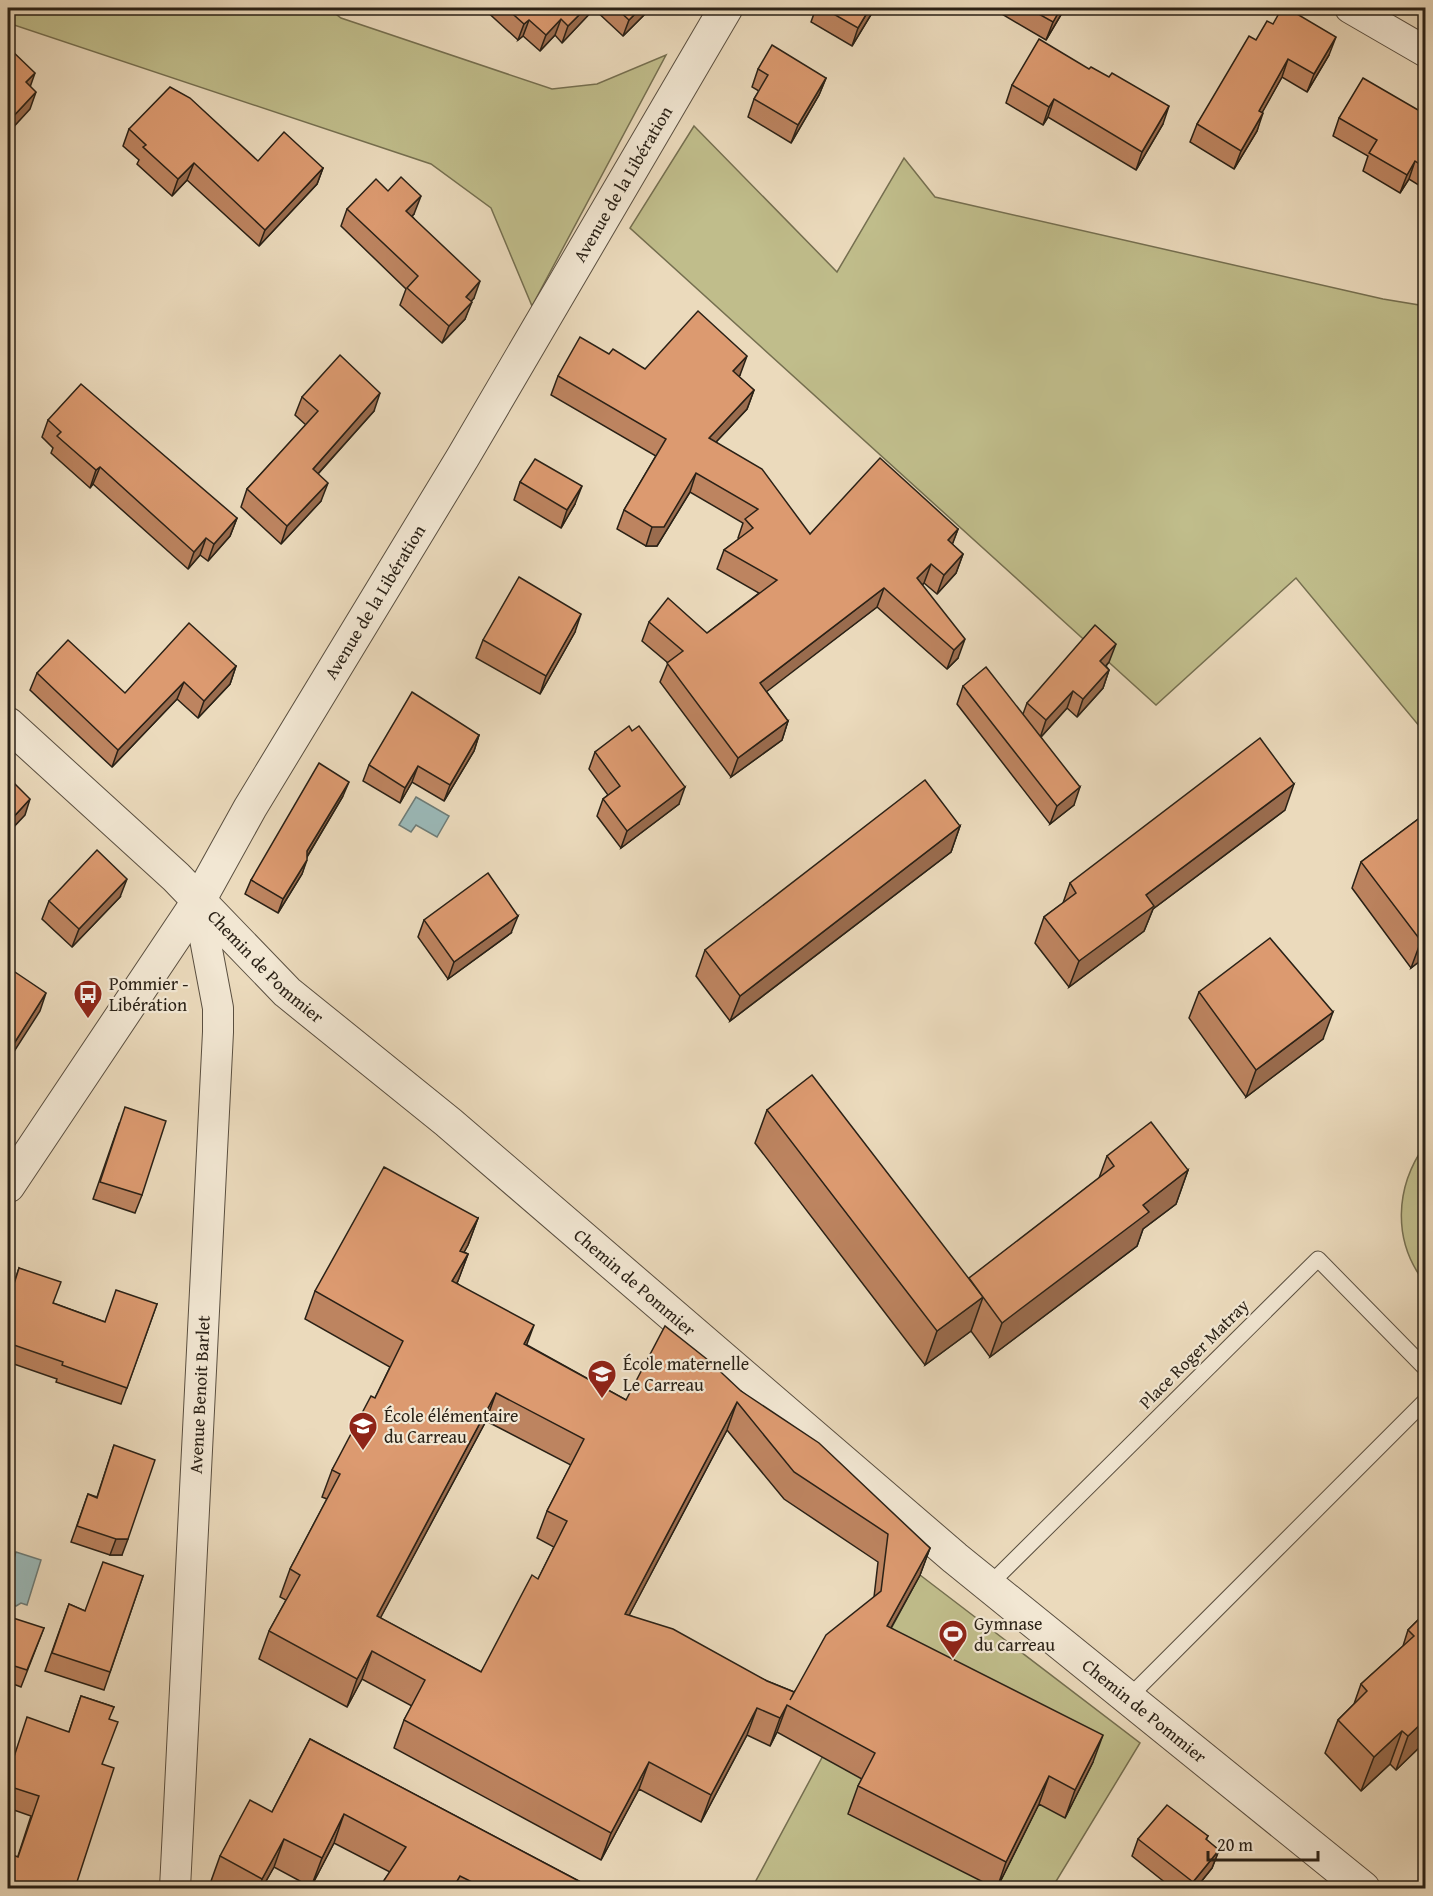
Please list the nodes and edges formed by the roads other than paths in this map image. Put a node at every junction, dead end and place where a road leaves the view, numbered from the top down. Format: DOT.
graph roads {
  1 [pos="726,8"];
  2 [pos="1350,8"];
  3 [pos="1425,52"];
  4 [pos="8,724"];
  5 [pos="198,902"];
  6 [pos="8,1186"];
  7 [pos="1425,1369"];
  8 [pos="1425,1400"];
  9 [pos="988,1586"];
  10 [pos="1129,1697"];
  11 [pos="175,1888"];
  12 [pos="1363,1888"];
  1 -- 5 [label="street, Avenue de la Libération"];
  2 -- 3 [label="street"];
  4 -- 5 [label="street, Chemin de Pommier"];
  5 -- 6 [label="street, Avenue de la Libération"];
  5 -- 9 [label="street, Chemin de Pommier"];
  5 -- 11 [label="street, Avenue Benoit Barlet"];
  7 -- 9 [label="lane, Place Roger Matray"];
  8 -- 10 [label="lane"];
  9 -- 10 [label="street, Chemin de Pommier"];
  10 -- 12 [label="street, Chemin de Pommier"];
}
